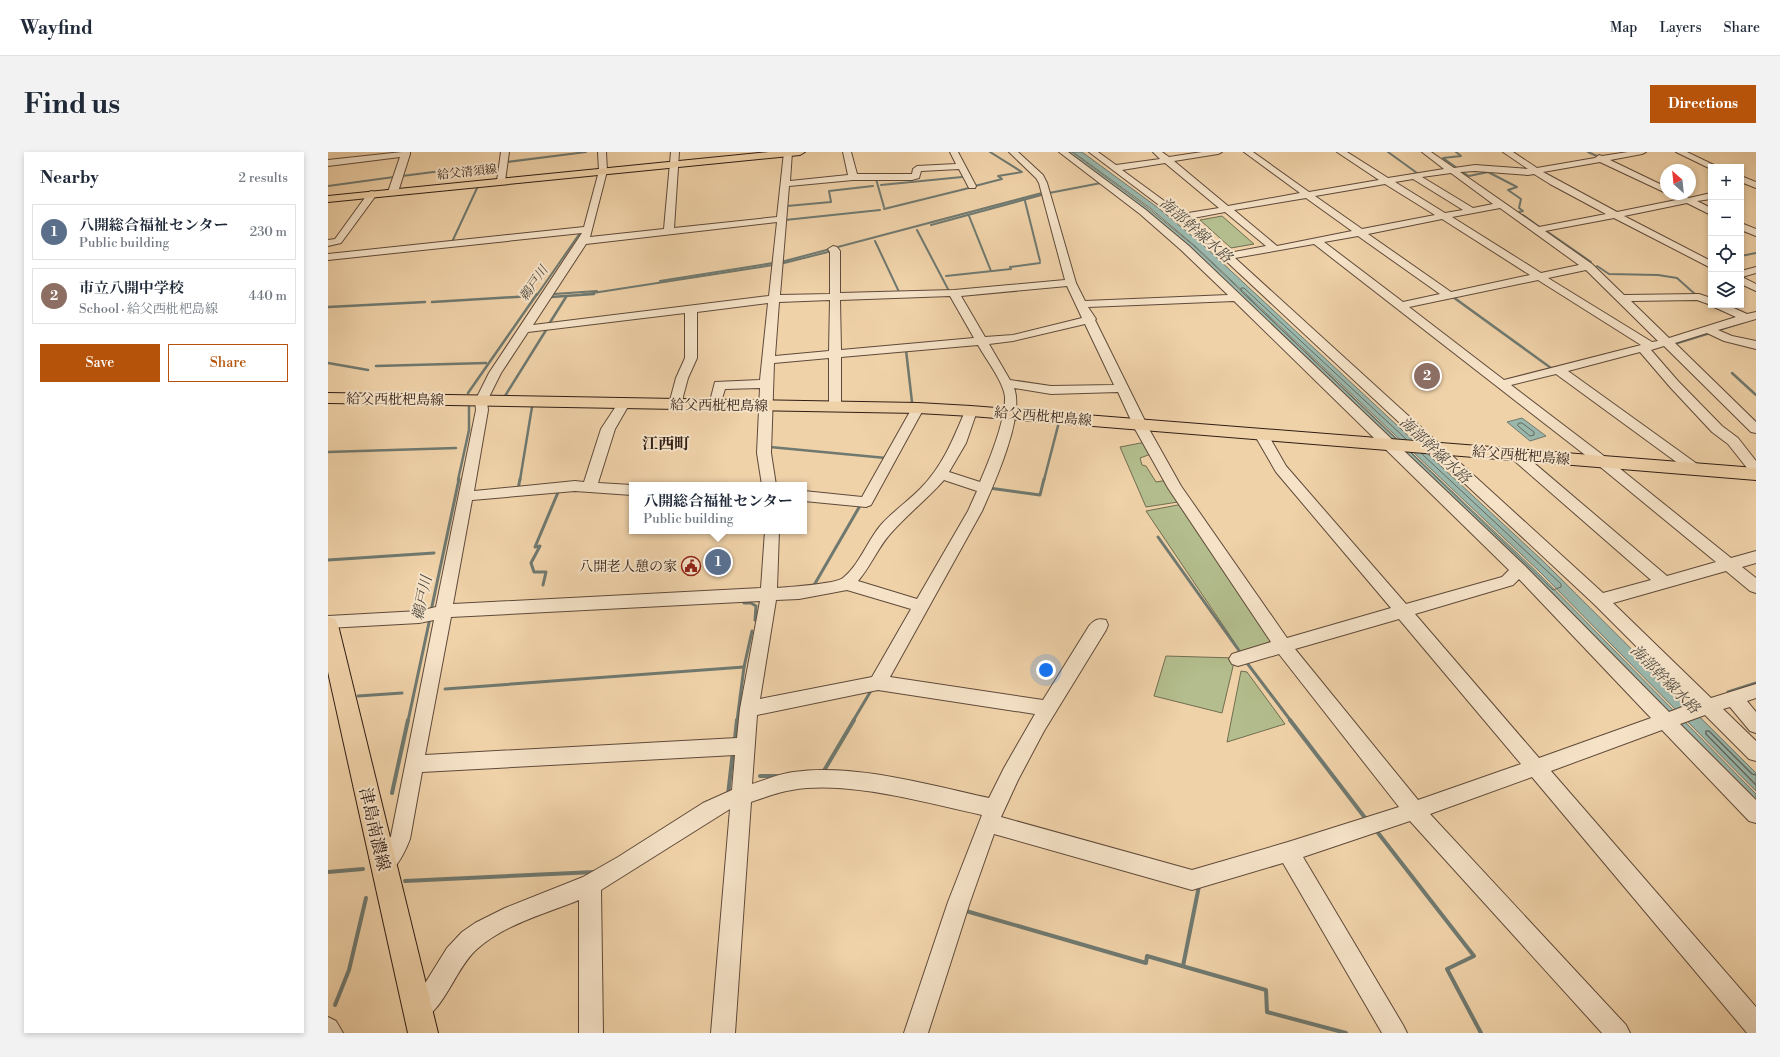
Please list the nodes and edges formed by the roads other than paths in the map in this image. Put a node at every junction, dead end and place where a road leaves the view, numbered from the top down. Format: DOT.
graph roads {
  1 [pos="333,152"];
  2 [pos="505,152"];
  3 [pos="602,152"];
  4 [pos="675,152"];
  5 [pos="680,152"];
  6 [pos="800,152"];
  7 [pos="847,152"];
  8 [pos="954,152"];
  9 [pos="1013,152"];
  10 [pos="1063,152"];
  11 [pos="1093,152"];
  12 [pos="1157,152"];
  13 [pos="1218,152"];
  14 [pos="1248,152"];
  15 [pos="1253,152"];
  16 [pos="1341,152"];
  17 [pos="1426,152"];
  18 [pos="1507,152"];
  19 [pos="1586,152"];
  20 [pos="1591,152"];
  21 [pos="1642,152"];
  22 [pos="1680,152"];
  23 [pos="406,153"];
  24 [pos="788,153"];
  25 [pos="328,156"];
  26 [pos="1603,159"];
  27 [pos="1167,160"];
  28 [pos="328,163"];
  29 [pos="678,164"];
  30 [pos="1708,164"];
  31 [pos="962,166"];
  32 [pos="1116,168"];
  33 [pos="603,171"];
  34 [pos="1453,171"];
  35 [pos="1536,171"];
  36 [pos="1414,176"];
  37 [pos="853,177"];
  38 [pos="1748,180"];
  39 [pos="501,181"];
  40 [pos="1386,181"];
  41 [pos="784,184"];
  42 [pos="972,186"];
  43 [pos="1660,186"];
  44 [pos="1756,186"];
  45 [pos="1744,189"];
  46 [pos="393,192"];
  47 [pos="372,194"];
  48 [pos="1309,194"];
  49 [pos="1708,197"];
  50 [pos="328,199"];
  51 [pos="1696,199"];
  52 [pos="1689,200"];
  53 [pos="1501,205"];
  54 [pos="1226,208"];
  55 [pos="1708,209"];
  56 [pos="1472,211"];
  57 [pos="1615,215"];
  58 [pos="1181,216"];
  59 [pos="1444,217"];
  60 [pos="782,219"];
  61 [pos="1744,226"];
  62 [pos="587,230"];
  63 [pos="1537,230"];
  64 [pos="669,232"];
  65 [pos="1362,232"];
  66 [pos="1756,232"];
  67 [pos="583,241"];
  68 [pos="1316,241"];
  69 [pos="328,243"];
  70 [pos="1274,248"];
  71 [pos="833,249"];
  72 [pos="1226,257"];
  73 [pos="328,258"];
  74 [pos="1708,263"];
  75 [pos="1588,266"];
  76 [pos="1756,270"];
  77 [pos="1744,273"];
  78 [pos="1539,277"];
  79 [pos="1744,282"];
  80 [pos="1071,283"];
  81 [pos="1756,288"];
  82 [pos="954,294"];
  83 [pos="1262,294"];
  84 [pos="1451,296"];
  85 [pos="835,297"];
  86 [pos="1238,298"];
  87 [pos="1622,298"];
  88 [pos="773,299"];
  89 [pos="1708,301"];
  90 [pos="1082,304"];
  91 [pos="1401,306"];
  92 [pos="1727,308"];
  93 [pos="691,309"];
  94 [pos="1751,316"];
  95 [pos="1090,319"];
  96 [pos="524,329"];
  97 [pos="1709,330"];
  98 [pos="982,341"];
  99 [pos="1667,342"];
  100 [pos="1756,345"];
  101 [pos="1647,347"];
  102 [pos="835,354"];
  103 [pos="769,360"];
  104 [pos="1559,370"];
  105 [pos="1006,383"];
  106 [pos="766,384"];
  107 [pos="1502,384"];
  108 [pos="1123,388"];
  109 [pos="328,398"];
  110 [pos="481,400"];
  111 [pos="624,403"];
  112 [pos="675,404"];
  113 [pos="715,405"];
  114 [pos="765,406"];
  115 [pos="835,407"];
  116 [pos="918,408"];
  117 [pos="971,411"];
  118 [pos="1009,413"];
  119 [pos="1141,424"];
  120 [pos="1756,428"];
  121 [pos="1260,434"];
  122 [pos="1393,445"];
  123 [pos="1429,448"];
  124 [pos="1515,454"];
  125 [pos="1603,462"];
  126 [pos="1695,469"];
  127 [pos="1756,470"];
  128 [pos="942,474"];
  129 [pos="1756,474"];
  130 [pos="769,482"];
  131 [pos="587,487"];
  132 [pos="985,489"];
  133 [pos="629,490"];
  134 [pos="467,496"];
  135 [pos="807,496"];
  136 [pos="772,534"];
  137 [pos="1756,557"];
  138 [pos="1729,565"];
  139 [pos="1525,575"];
  140 [pos="1664,582"];
  141 [pos="847,584"];
  142 [pos="1756,587"];
  143 [pos="769,594"];
  144 [pos="1600,600"];
  145 [pos="920,606"];
  146 [pos="1401,612"];
  147 [pos="434,613"];
  148 [pos="328,622"];
  149 [pos="328,625"];
  150 [pos="1100,625"];
  151 [pos="1283,646"];
  152 [pos="1238,659"];
  153 [pos="878,683"];
  154 [pos="1756,691"];
  155 [pos="1733,698"];
  156 [pos="1047,708"];
  157 [pos="1702,708"];
  158 [pos="749,709"];
  159 [pos="1669,720"];
  160 [pos="1756,725"];
  161 [pos="745,746"];
  162 [pos="1756,753"];
  163 [pos="415,764"];
  164 [pos="1535,768"];
  165 [pos="741,798"];
  166 [pos="1414,811"];
  167 [pos="1756,814"];
  168 [pos="992,816"];
  169 [pos="1288,852"];
  170 [pos="383,866"];
  171 [pos="590,884"];
  172 [pos="420,1021"];
  173 [pos="1756,1025"];
  174 [pos="328,1029"];
  175 [pos="331,1033"];
  176 [pos="591,1033"];
  177 [pos="723,1033"];
  178 [pos="916,1033"];
  179 [pos="1395,1033"];
  180 [pos="1618,1033"];
  1 -- 25 [label="street"];
  2 -- 39 [label="street"];
  3 -- 33 [label="street"];
  4 -- 29 [label="street"];
  5 -- 29 [label="street"];
  6 -- 24 [label="main road, 給父清須線"];
  7 -- 37 [label="street"];
  8 -- 31 [label="street"];
  9 -- 80 [label="street"];
  10 -- 86 [label="street"];
  11 -- 32 [label="street"];
  12 -- 27 [label="street"];
  13 -- 27 [label="street"];
  14 -- 48 [label="street"];
  15 -- 48 [label="street"];
  16 -- 40 [label="street"];
  17 -- 34 [label="street"];
  18 -- 35 [label="street"];
  19 -- 26 [label="street"];
  20 -- 26 [label="street"];
  21 -- 26 [label="street"];
  22 -- 30 [label="street"];
  23 -- 28 [label="street"];
  23 -- 46 [label="street"];
  24 -- 29 [label="main road, 給父清須線"];
  24 -- 41 [label="street"];
  26 -- 35 [label="street"];
  26 -- 43 [label="street"];
  27 -- 32 [label="street"];
  27 -- 54 [label="street"];
  29 -- 33 [label="main road, 給父清須線"];
  29 -- 64 [label="street"];
  31 -- 37 [label="street"];
  31 -- 42 [label="street"];
  32 -- 58 [label="street"];
  33 -- 39 [label="main road, 給父清須線"];
  33 -- 62 [label="street"];
  34 -- 35 [label="street"];
  34 -- 36 [label="street"];
  34 -- 53 [label="street"];
  35 -- 57 [label="street"];
  36 -- 40 [label="street"];
  36 -- 56 [label="street"];
  37 -- 41 [label="street"];
  38 -- 44 [label="street"];
  39 -- 46 [label="main road, 給父清須線"];
  40 -- 48 [label="street"];
  40 -- 59 [label="street"];
  41 -- 60 [label="street"];
  44 -- 45 [label="street"];
  46 -- 47 [label="main road, 給父清須線"];
  47 -- 50 [label="main road, 給父清須線"];
  47 -- 69 [label="street"];
  48 -- 54 [label="street"];
  48 -- 65 [label="street"];
  49 -- 51 [label="street"];
  52 -- 55 [label="street"];
  52 -- 57 [label="street"];
  53 -- 56 [label="street"];
  53 -- 63 [label="street"];
  54 -- 58 [label="street"];
  54 -- 70 [label="street"];
  56 -- 59 [label="street"];
  57 -- 63 [label="street"];
  57 -- 74 [label="street"];
  58 -- 72 [label="street"];
  59 -- 65 [label="street"];
  59 -- 78 [label="street"];
  60 -- 64 [label="street"];
  60 -- 88 [label="street"];
  61 -- 66 [label="street"];
  62 -- 67 [label="street"];
  62 -- 73 [label="street"];
  63 -- 75 [label="street"];
  64 -- 67 [label="street"];
  65 -- 68 [label="street"];
  65 -- 84 [label="street"];
  67 -- 96 [label="street"];
  68 -- 70 [label="street"];
  68 -- 91 [label="street"];
  70 -- 72 [label="street"];
  71 -- 85 [label="street"];
  72 -- 83 [label="street"];
  75 -- 78 [label="street"];
  75 -- 87 [label="street"];
  76 -- 77 [label="street"];
  78 -- 84 [label="street"];
  78 -- 101 [label="street"];
  79 -- 81 [label="street"];
  80 -- 82 [label="street"];
  80 -- 90 [label="street"];
  82 -- 85 [label="street"];
  82 -- 98 [label="street"];
  83 -- 86 [label="street"];
  83 -- 123 [label="street"];
  84 -- 91 [label="street"];
  85 -- 88 [label="street"];
  85 -- 102 [label="street"];
  86 -- 90 [label="street"];
  86 -- 122 [label="street"];
  87 -- 89 [label="street"];
  87 -- 99 [label="street"];
  88 -- 93 [label="street"];
  88 -- 103 [label="street"];
  90 -- 95 [label="street"];
  91 -- 107 [label="street"];
  92 -- 94 [label="street"];
  93 -- 96 [label="street"];
  93 -- 112 [label="street"];
  94 -- 97 [label="street"];
  95 -- 98 [label="street"];
  95 -- 108 [label="street"];
  96 -- 110 [label="street"];
  97 -- 99 [label="street"];
  97 -- 100 [label="street"];
  98 -- 102 [label="street"];
  98 -- 105 [label="street"];
  99 -- 101 [label="street"];
  99 -- 120 [label="street"];
  101 -- 104 [label="street"];
  101 -- 127 [label="street"];
  102 -- 103 [label="street"];
  102 -- 115 [label="street"];
  103 -- 106 [label="street"];
  104 -- 107 [label="street"];
  104 -- 126 [label="street"];
  105 -- 108 [label="street"];
  105 -- 118 [label="street"];
  106 -- 113 [label="street"];
  106 -- 114 [label="street"];
  107 -- 125 [label="street"];
  108 -- 119 [label="street"];
  109 -- 110 [label="main road, 給父西枇杷島線"];
  110 -- 111 [label="main road, 給父西枇杷島線"];
  110 -- 134 [label="street"];
  111 -- 112 [label="main road, 給父西枇杷島線"];
  111 -- 131 [label="street"];
  112 -- 113 [label="main road, 給父西枇杷島線"];
  113 -- 114 [label="main road, 給父西枇杷島線"];
  114 -- 115 [label="main road, 給父西枇杷島線"];
  114 -- 130 [label="street"];
  115 -- 116 [label="main road, 給父西枇杷島線"];
  116 -- 117 [label="main road, 給父西枇杷島線"];
  116 -- 135 [label="street"];
  117 -- 118 [label="main road, 給父西枇杷島線"];
  117 -- 128 [label="street"];
  118 -- 119 [label="main road, 給父西枇杷島線"];
  118 -- 132 [label="street"];
  119 -- 121 [label="main road, 給父西枇杷島線"];
  119 -- 151 [label="street"];
  121 -- 122 [label="main road, 給父西枇杷島線"];
  121 -- 146 [label="street"];
  122 -- 123 [label="main road, 給父西枇杷島線"];
  122 -- 139 [label="street"];
  123 -- 124 [label="main road, 給父西枇杷島線"];
  123 -- 144 [label="street"];
  124 -- 125 [label="main road, 給父西枇杷島線"];
  124 -- 140 [label="street"];
  125 -- 126 [label="main road, 給父西枇杷島線"];
  125 -- 138 [label="street"];
  126 -- 129 [label="main road, 給父西枇杷島線"];
  128 -- 132 [label="street"];
  128 -- 141 [label="street"];
  131 -- 133 [label="street"];
  131 -- 134 [label="street"];
  132 -- 145 [label="street"];
  134 -- 147 [label="street"];
  136 -- 143 [label="street"];
  137 -- 138 [label="street"];
  138 -- 140 [label="street"];
  138 -- 142 [label="street"];
  139 -- 146 [label="street"];
  139 -- 159 [label="street"];
  140 -- 144 [label="street"];
  141 -- 143 [label="street"];
  141 -- 145 [label="street"];
  143 -- 147 [label="street"];
  143 -- 158 [label="street"];
  144 -- 157 [label="street"];
  145 -- 153 [label="street"];
  146 -- 151 [label="street"];
  146 -- 164 [label="street"];
  147 -- 148 [label="street"];
  147 -- 163 [label="street"];
  149 -- 170 [label="main road, 津島南濃線"];
  150 -- 156 [label="street"];
  151 -- 152 [label="street"];
  151 -- 166 [label="street"];
  153 -- 156 [label="street"];
  153 -- 158 [label="street"];
  154 -- 155 [label="street"];
  155 -- 157 [label="street"];
  155 -- 160 [label="street"];
  156 -- 168 [label="street"];
  157 -- 159 [label="street"];
  157 -- 162 [label="street"];
  158 -- 161 [label="street"];
  159 -- 164 [label="street"];
  159 -- 167 [label="street"];
  161 -- 163 [label="street"];
  161 -- 165 [label="street"];
  163 -- 170 [label="street"];
  164 -- 166 [label="street"];
  164 -- 173 [label="street"];
  165 -- 168 [label="street"];
  165 -- 171 [label="street"];
  165 -- 177 [label="street"];
  166 -- 169 [label="street"];
  166 -- 180 [label="street"];
  168 -- 169 [label="street"];
  168 -- 178 [label="street"];
  169 -- 179 [label="street"];
  170 -- 172 [label="main road, 津島南濃線"];
  171 -- 172 [label="street"];
  171 -- 176 [label="street"];
  174 -- 175 [label="street"];
}
